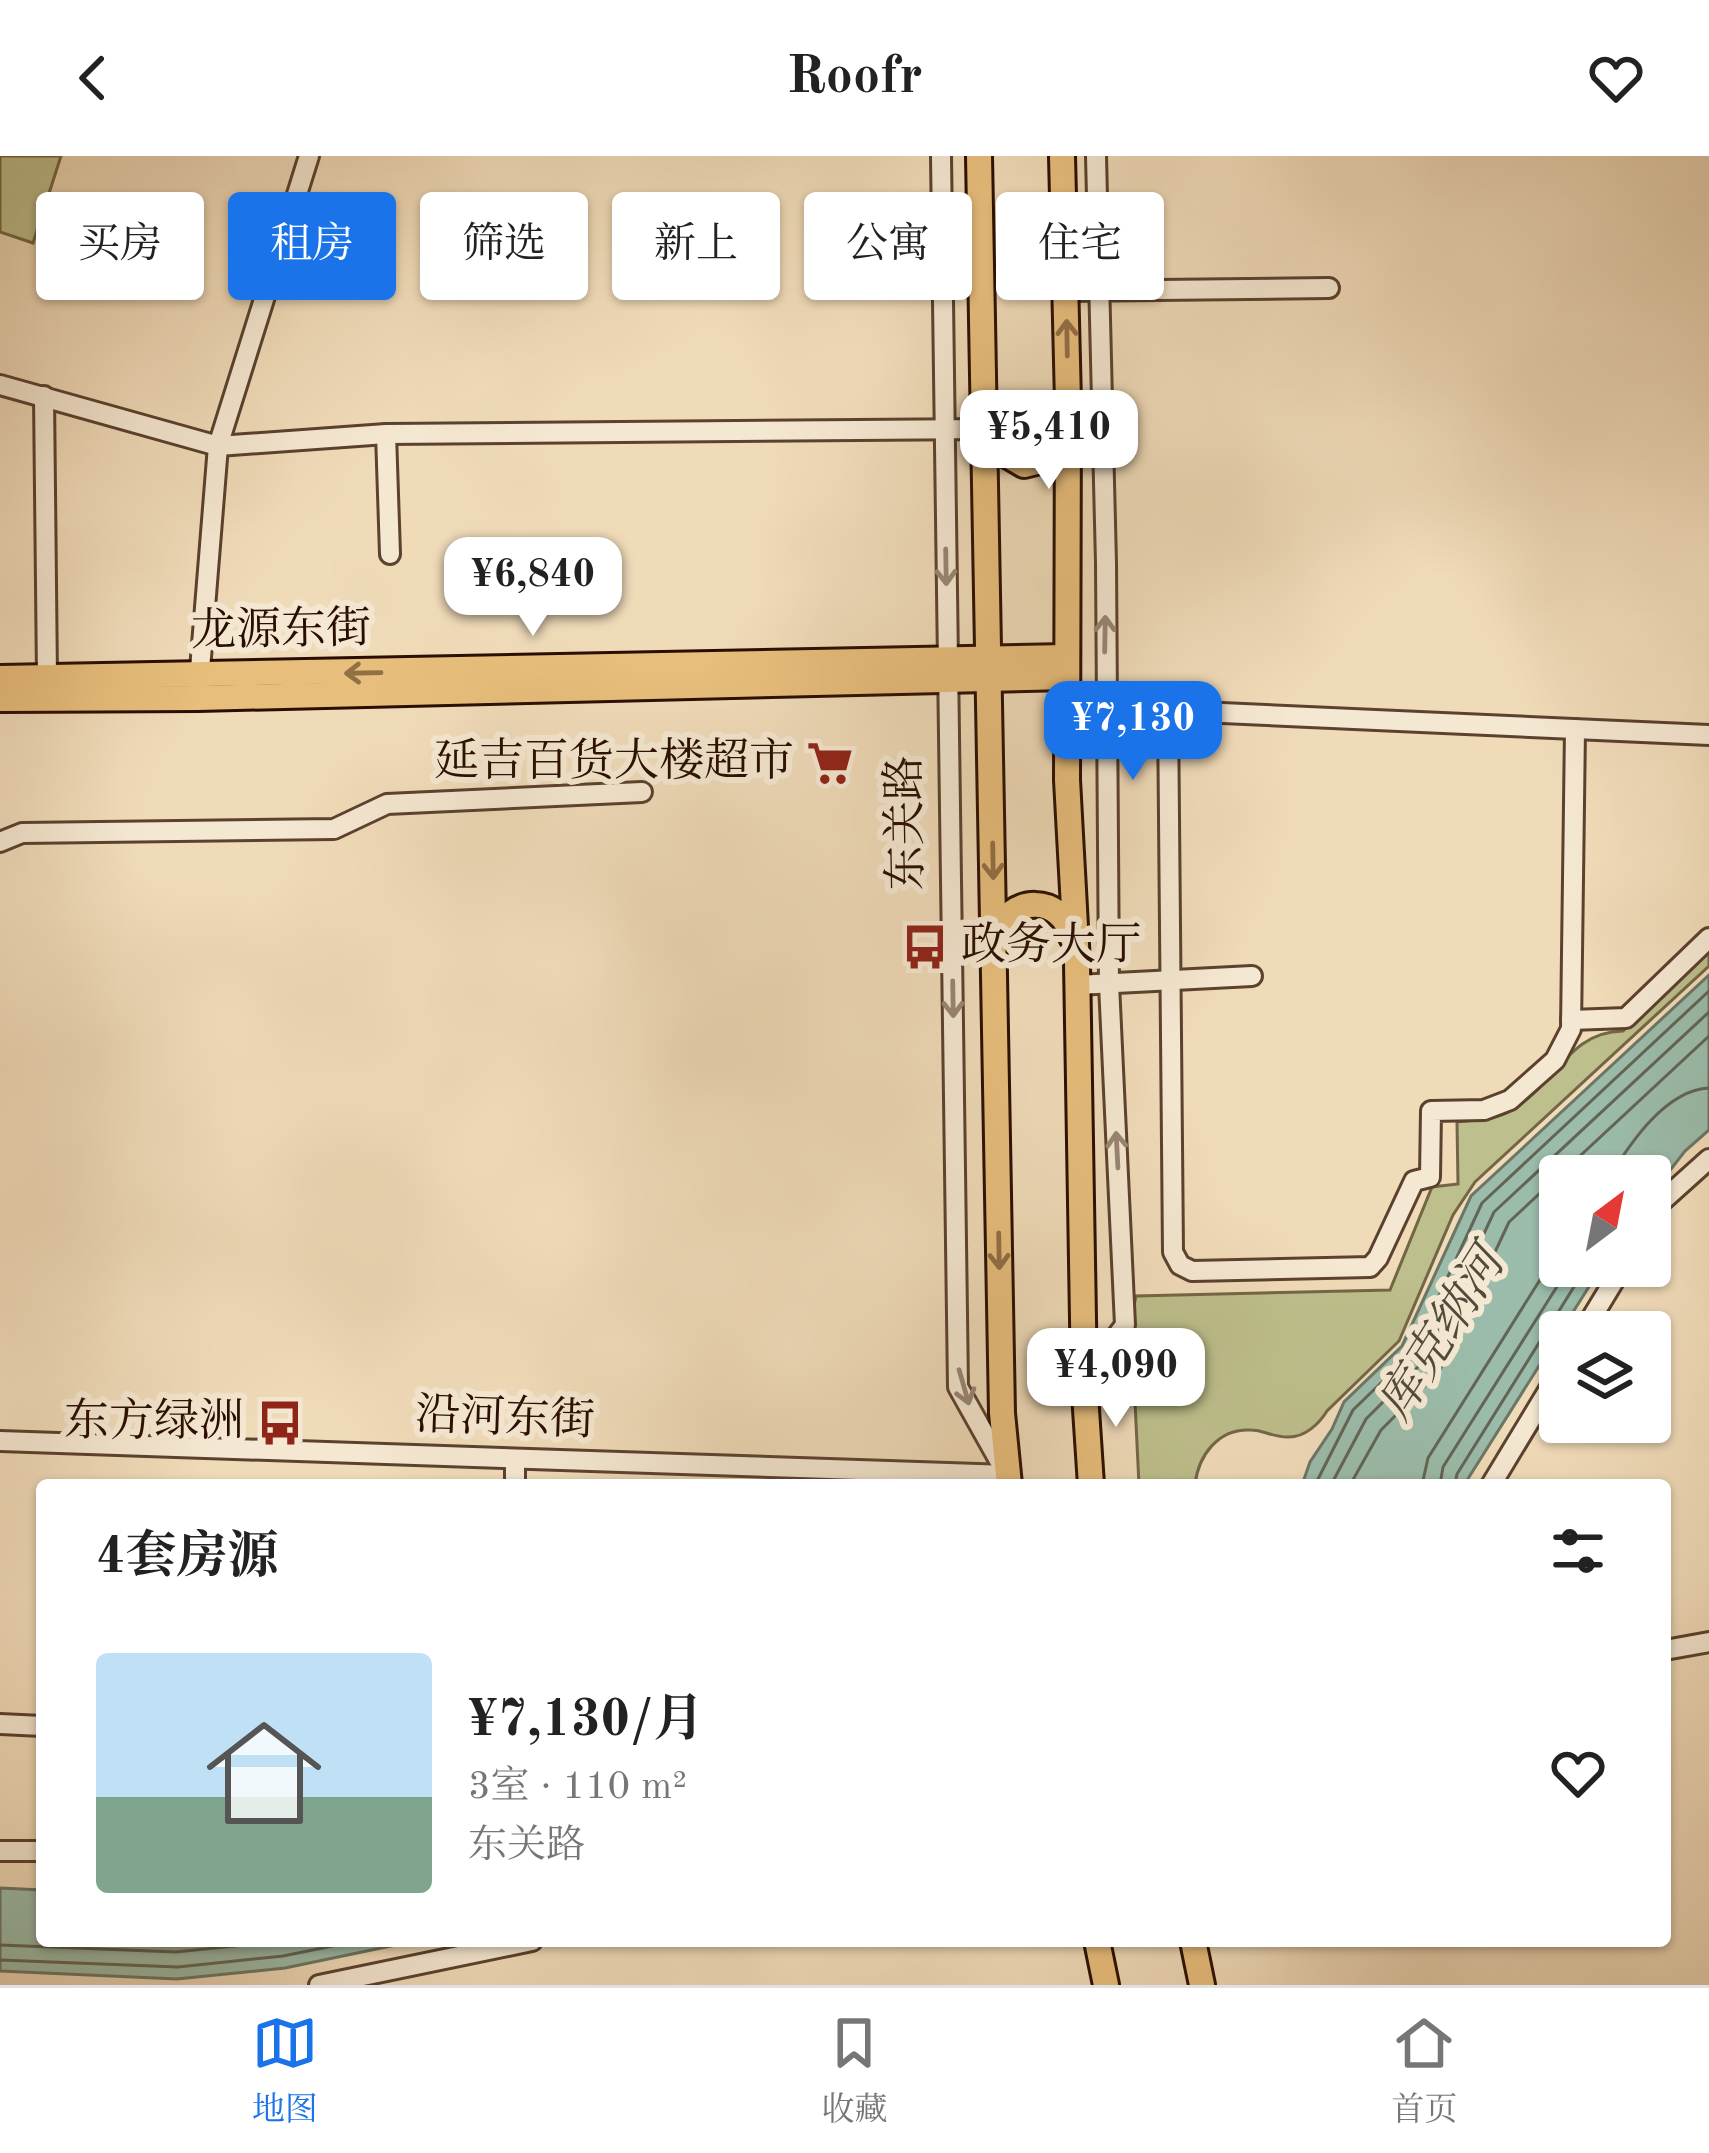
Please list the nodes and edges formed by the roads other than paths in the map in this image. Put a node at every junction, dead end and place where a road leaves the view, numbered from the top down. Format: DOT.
graph roads {
  1 [pos="309,156"];
  2 [pos="940,156"];
  3 [pos="979,156"];
  4 [pos="1062,156"];
  5 [pos="1096,156"];
  6 [pos="1063,192"];
  7 [pos="1097,192"];
  8 [pos="1330,288"];
  9 [pos="1164,289"];
  10 [pos="1066,300"];
  11 [pos="1099,300"];
  12 [pos="0,385"];
  13 [pos="44,396"];
  14 [pos="1068,402"];
  15 [pos="944,429"];
  16 [pos="985,429"];
  17 [pos="386,434"];
  18 [pos="218,446"];
  19 [pos="391,554"];
  20 [pos="1067,667"];
  21 [pos="989,669"];
  22 [pos="948,670"];
  23 [pos="0,678"];
  24 [pos="46,678"];
  25 [pos="198,687"];
  26 [pos="0,699"];
  27 [pos="1067,706"];
  28 [pos="1105,708"];
  29 [pos="1168,710"];
  30 [pos="1575,729"];
  31 [pos="1709,735"];
  32 [pos="642,792"];
  33 [pos="0,842"];
  34 [pos="1709,938"];
  35 [pos="994,953"];
  36 [pos="1077,974"];
  37 [pos="1252,976"];
  38 [pos="1171,980"];
  39 [pos="1108,984"];
  40 [pos="1571,1020"];
  41 [pos="1709,1159"];
  42 [pos="1671,1193"];
  43 [pos="1084,1378"];
  44 [pos="1539,1406"];
  45 [pos="0,1442"];
  46 [pos="515,1459"];
  47 [pos="735,1476"];
  48 [pos="515,1479"];
  49 [pos="940,1479"];
  50 [pos="1007,1479"];
  51 [pos="1008,1479"];
  52 [pos="1091,1479"];
  53 [pos="1495,1479"];
  54 [pos="1709,1642"];
  55 [pos="1671,1649"];
  56 [pos="0,1724"];
  57 [pos="36,1726"];
  58 [pos="0,1851"];
  59 [pos="36,1851"];
  60 [pos="503,1947"];
  61 [pos="1098,1947"];
  62 [pos="1194,1949"];
  63 [pos="319,1985"];
  64 [pos="1106,1985"];
  65 [pos="1189,1985"];
  66 [pos="1202,1985"];
  1 -- 18 [label="street"];
  2 -- 15 [label="street, 东关路"];
  3 -- 16 [label="main road, 东关路"];
  4 -- 6 [label="main road"];
  5 -- 7 [label="street"];
  8 -- 9 [label="street"];
  14 -- 10 [label="main road, one-way"];
  28 -- 11 [label="street, one-way"];
  12 -- 13 [label="street"];
  13 -- 18 [label="street"];
  13 -- 24 [label="street"];
  14 -- 16 [label="main road"];
  14 -- 20 [label="main road"];
  15 -- 16 [label="street"];
  15 -- 17 [label="street"];
  15 -- 22 [label="street, 东关路, one-way"];
  16 -- 21 [label="main road, 东关路"];
  17 -- 18 [label="street"];
  17 -- 19 [label="street"];
  18 -- 25 [label="street"];
  20 -- 21 [label="main road, 龙源东街"];
  20 -- 27 [label="main road"];
  21 -- 22 [label="main road, 龙源东街"];
  21 -- 35 [label="main road, 东关路, one-way"];
  22 -- 25 [label="main road, 龙源东街"];
  22 -- 50 [label="street, 东关路, one-way"];
  23 -- 24 [label="main road, 龙源东街"];
  24 -- 25 [label="main road, 龙源东街"];
  25 -- 26 [label="main road, 龙源东街"];
  27 -- 28 [label="street"];
  27 -- 36 [label="main road"];
  28 -- 29 [label="street"];
  28 -- 39 [label="street"];
  29 -- 30 [label="street"];
  29 -- 38 [label="street"];
  30 -- 31 [label="street"];
  30 -- 40 [label="street"];
  32 -- 33 [label="street"];
  34 -- 40 [label="street"];
  35 -- 36 [label="main road"];
  35 -- 51 [label="main road, 东关路, one-way"];
  36 -- 39 [label="street"];
  36 -- 43 [label="main road"];
  37 -- 38 [label="street"];
  38 -- 39 [label="street"];
  38 -- 40 [label="street"];
  43 -- 39 [label="street, one-way"];
  41 -- 42 [label="street"];
  43 -- 52 [label="main road"];
  44 -- 53 [label="street"];
  45 -- 46 [label="street, 沿河东街"];
  46 -- 47 [label="street, 沿河东街"];
  46 -- 48 [label="street"];
  47 -- 49 [label="street, 沿河东街"];
  54 -- 55 [label="street"];
  56 -- 57 [label="street"];
  58 -- 59 [label="street"];
  60 -- 63 [label="street"];
  61 -- 64 [label="main road"];
  62 -- 65 [label="main road"];
  62 -- 66 [label="main road"];
}
